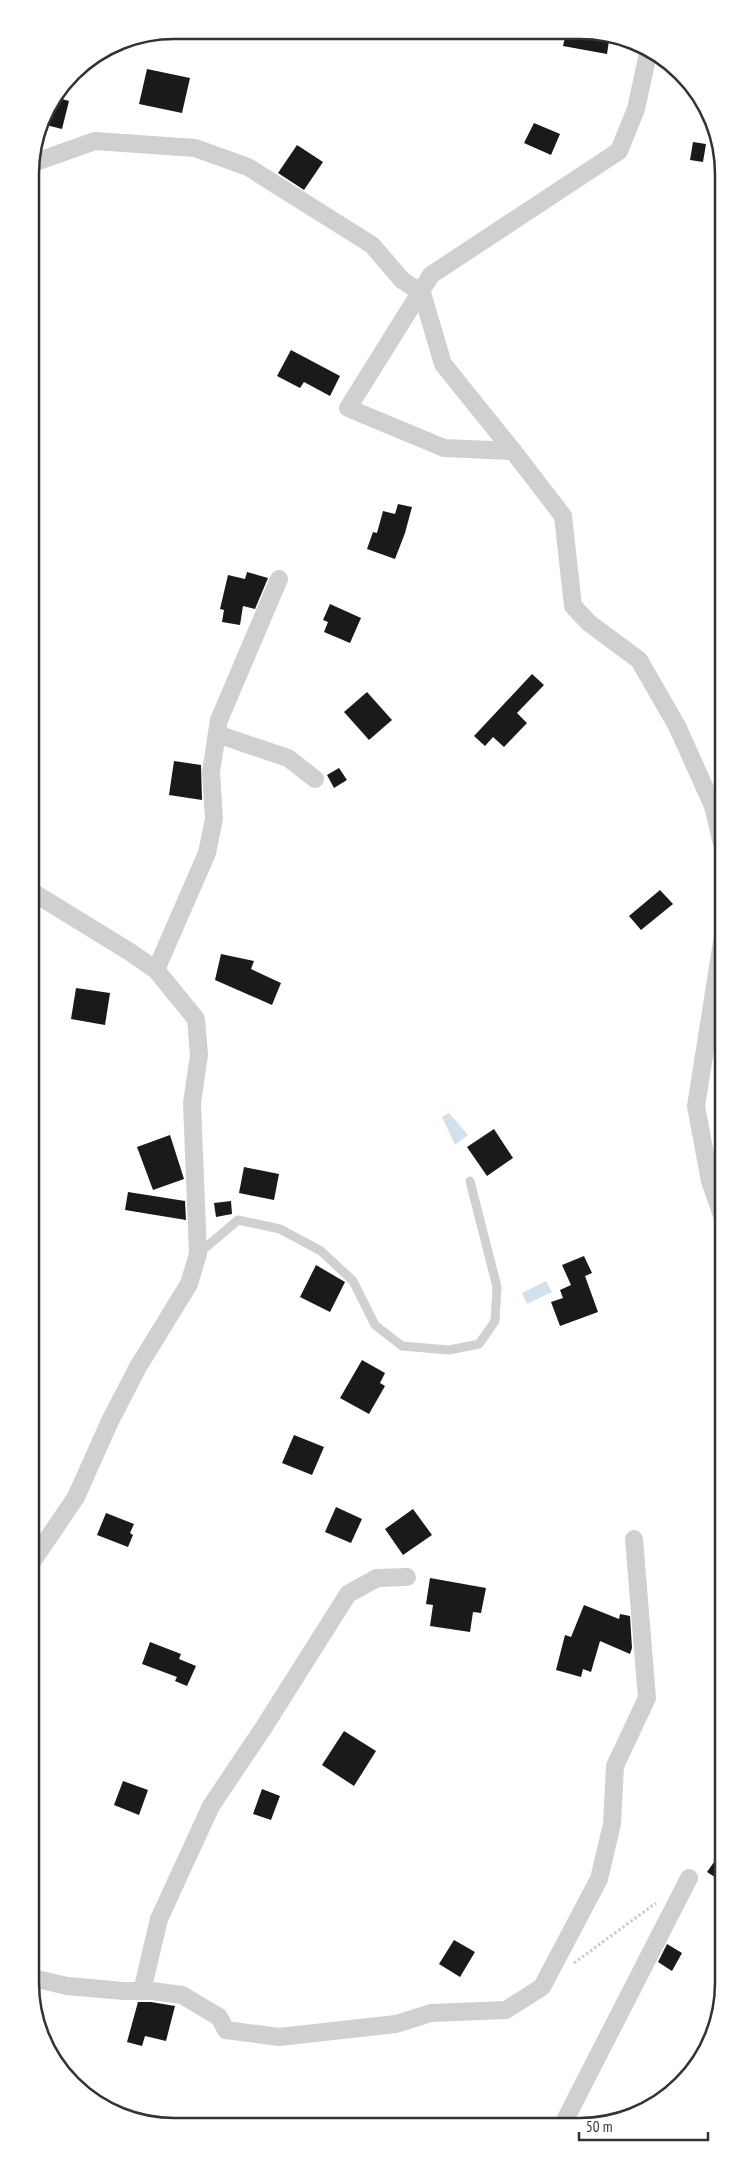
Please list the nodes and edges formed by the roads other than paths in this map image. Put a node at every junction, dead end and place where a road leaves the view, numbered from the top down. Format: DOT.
graph roads {
  1 [pos="647,57"];
  2 [pos="39,161"];
  3 [pos="422,293"];
  4 [pos="513,451"];
  5 [pos="279,579"];
  6 [pos="217,734"];
  7 [pos="315,779"];
  8 [pos="715,814"];
  9 [pos="39,896"];
  10 [pos="156,970"];
  11 [pos="715,986"];
  12 [pos="470,1181"];
  13 [pos="715,1195"];
  14 [pos="198,1254"];
  15 [pos="634,1539"];
  16 [pos="39,1552"];
  17 [pos="407,1577"];
  18 [pos="689,1878"];
  19 [pos="39,1979"];
  20 [pos="142,1991"];
  21 [pos="566,2118"];
  1 -- 3 [label="street"];
  2 -- 3 [label="street"];
  3 -- 4 [label="street"];
  3 -- 4 [label="street"];
  4 -- 8 [label="street"];
  5 -- 6 [label="street"];
  6 -- 7 [label="street"];
  6 -- 10 [label="street"];
  9 -- 10 [label="street"];
  10 -- 14 [label="street"];
  11 -- 13 [label="street"];
  12 -- 14 [label="lane"];
  14 -- 16 [label="street"];
  15 -- 20 [label="street"];
  17 -- 20 [label="street"];
  18 -- 21 [label="street"];
  19 -- 20 [label="street"];
}
